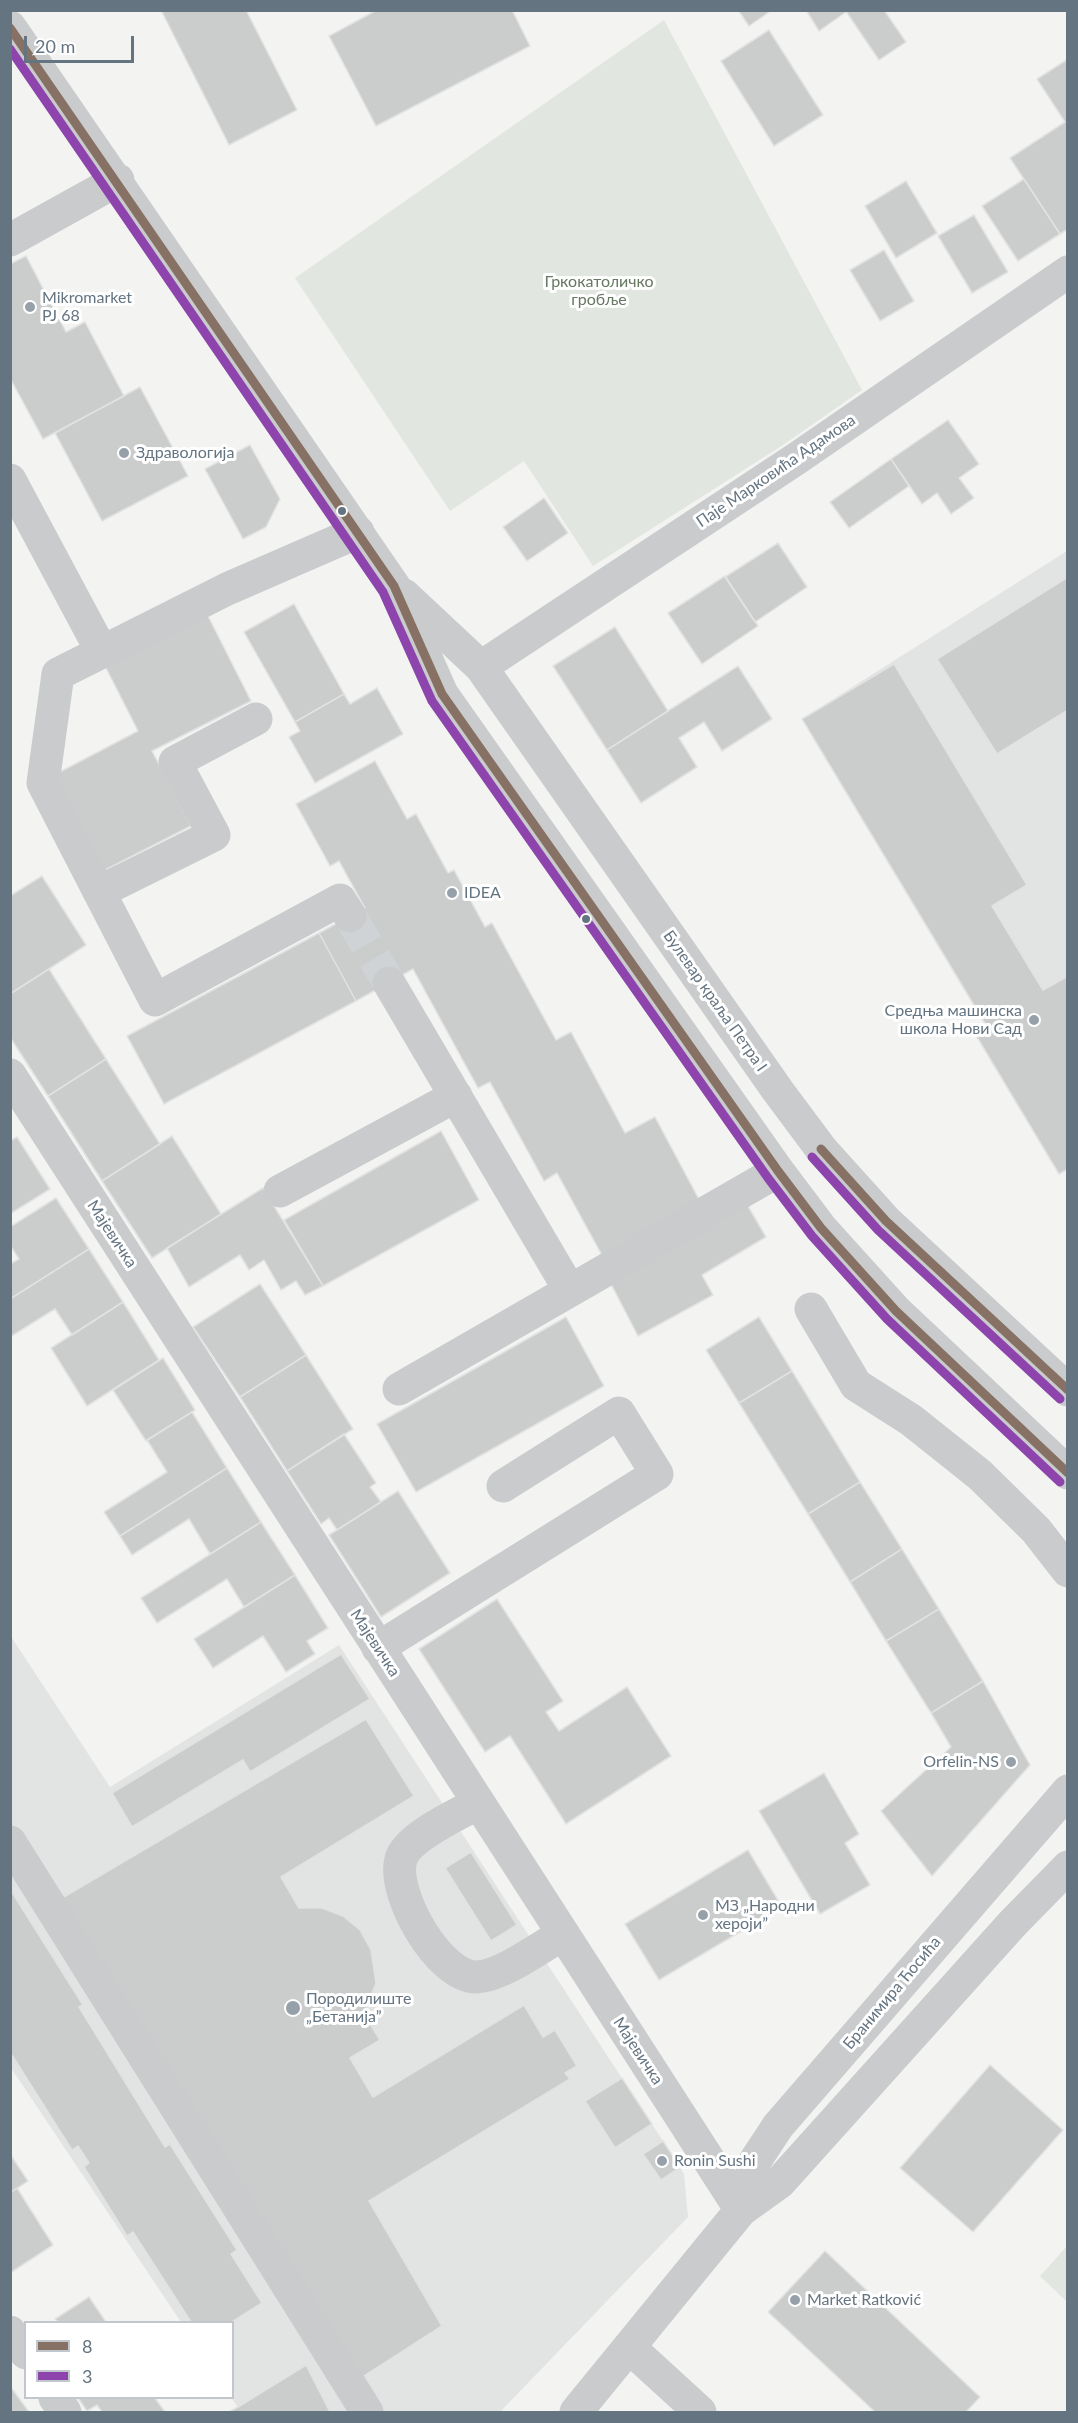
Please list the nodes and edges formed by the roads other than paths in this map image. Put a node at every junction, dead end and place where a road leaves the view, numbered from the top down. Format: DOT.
graph roads {
  1 [pos="10,27"];
  2 [pos="118,180"];
  3 [pos="10,240"];
  4 [pos="1068,272"];
  5 [pos="10,480"];
  6 [pos="358,532"];
  7 [pos="394,586"];
  8 [pos="102,652"];
  9 [pos="481,667"];
  10 [pos="256,720"];
  11 [pos="99,892"];
  12 [pos="350,916"];
  13 [pos="389,983"];
  14 [pos="10,1075"];
  15 [pos="456,1096"];
  16 [pos="19,1107"];
  17 [pos="778,1171"];
  18 [pos="280,1191"];
  19 [pos="569,1289"];
  20 [pos="811,1310"];
  21 [pos="399,1389"];
  22 [pos="1068,1390"];
  23 [pos="1068,1473"];
  24 [pos="503,1486"];
  25 [pos="1068,1571"];
  26 [pos="378,1648"];
  27 [pos="1068,1791"];
  28 [pos="478,1803"];
  29 [pos="10,1842"];
  30 [pos="1068,1867"];
  31 [pos="562,1935"];
  32 [pos="741,2210"];
  33 [pos="10,2332"];
  34 [pos="629,2347"];
  35 [pos="24,2350"];
  36 [pos="56,2399"];
  37 [pos="65,2412"];
  38 [pos="367,2412"];
  39 [pos="576,2412"];
  40 [pos="700,2412"];
  1 -- 2 [label="street, Булевар краља Петра I"];
  2 -- 3 [label="street"];
  2 -- 6 [label="street, Булевар краља Петра I"];
  4 -- 9 [label="street, Паје Марковића Адамова"];
  5 -- 8 [label="street"];
  6 -- 7 [label="street, Булевар краља Петра I"];
  6 -- 8 [label="street"];
  7 -- 9 [label="street, Булевар краља Петра I"];
  7 -- 17 [label="street, Булевар краља Петра I"];
  8 -- 11 [label="street"];
  9 -- 22 [label="street, Булевар краља Петра I"];
  10 -- 11 [label="street"];
  11 -- 12 [label="street"];
  13 -- 15 [label="street"];
  14 -- 16 [label="street, Мајевичка"];
  15 -- 18 [label="street"];
  15 -- 19 [label="street"];
  16 -- 26 [label="street, Мајевичка"];
  17 -- 19 [label="street"];
  17 -- 23 [label="street, Булевар краља Петра I"];
  19 -- 21 [label="street"];
  20 -- 25 [label="street"];
  24 -- 26 [label="street"];
  26 -- 28 [label="street, Мајевичка"];
  27 -- 32 [label="street, Бранимира Ћосића"];
  28 -- 31 [label="street, Мајевичка"];
  28 -- 31 [label="street"];
  29 -- 38 [label="street"];
  30 -- 32 [label="street, Бранимира Ћосића"];
  31 -- 32 [label="street, Мајевичка"];
  32 -- 34 [label="street, Бранимира Ћосића"];
  33 -- 35 [label="street"];
  34 -- 39 [label="street, Бранимира Ћосића"];
  34 -- 40 [label="street"];
  36 -- 37 [label="street"];
}
